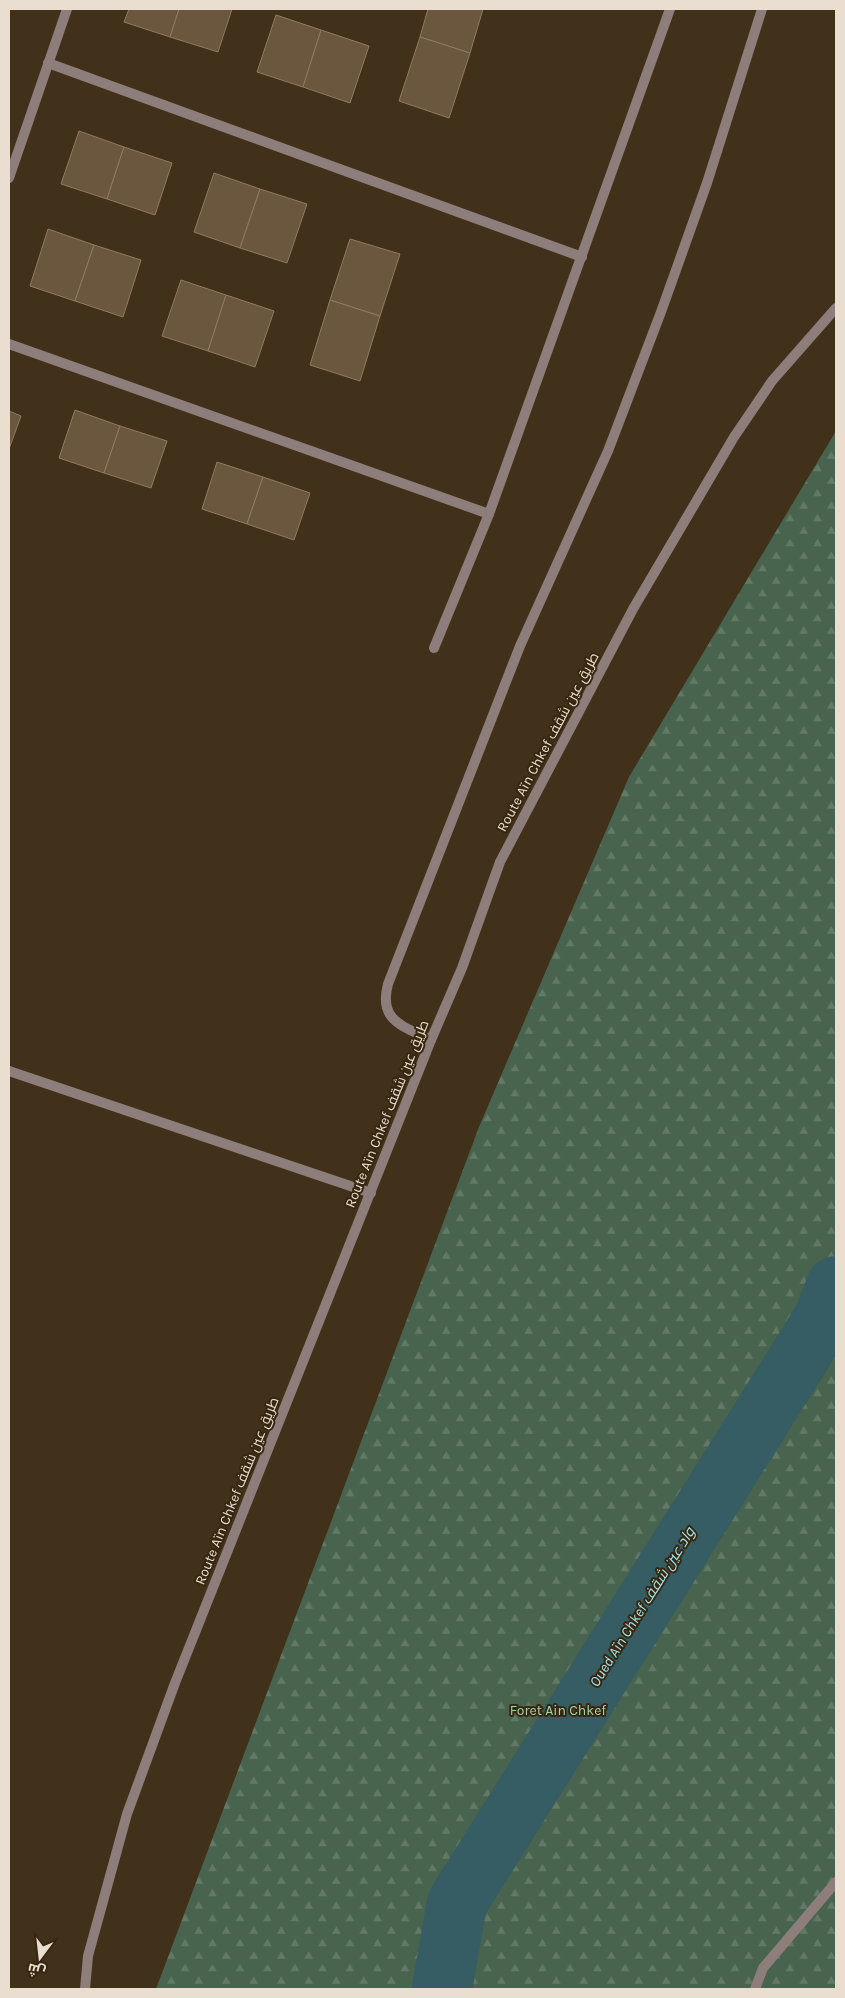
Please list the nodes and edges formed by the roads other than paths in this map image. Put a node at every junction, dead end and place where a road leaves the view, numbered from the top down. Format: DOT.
graph roads {
  1 [pos="67,9"];
  2 [pos="670,9"];
  3 [pos="762,9"];
  4 [pos="48,63"];
  5 [pos="9,178"];
  6 [pos="582,257"];
  7 [pos="836,308"];
  8 [pos="9,344"];
  9 [pos="489,514"];
  10 [pos="434,648"];
  11 [pos="431,1040"];
  12 [pos="9,1070"];
  13 [pos="370,1193"];
  14 [pos="836,1882"];
  15 [pos="85,1989"];
  16 [pos="755,1989"];
  1 -- 4 [label="street"];
  2 -- 6 [label="street"];
  3 -- 11 [label="street"];
  4 -- 5 [label="street"];
  4 -- 6 [label="street"];
  6 -- 9 [label="street"];
  7 -- 11 [label="street, Route Aïn Chkef طريق عين شقف"];
  8 -- 9 [label="street"];
  9 -- 10 [label="street"];
  11 -- 13 [label="street, Route Aïn Chkef طريق عين شقف"];
  12 -- 13 [label="street"];
  13 -- 15 [label="street, Route Aïn Chkef طريق عين شقف"];
  14 -- 16 [label="street"];
}
